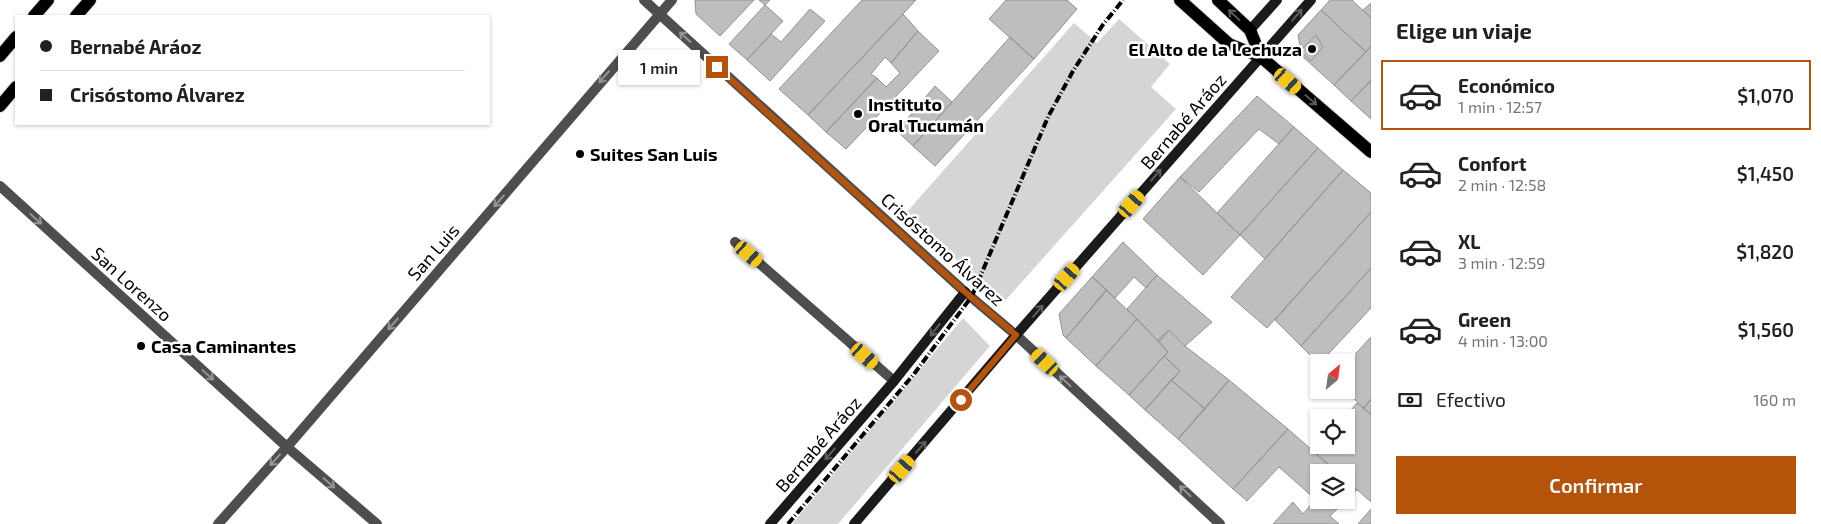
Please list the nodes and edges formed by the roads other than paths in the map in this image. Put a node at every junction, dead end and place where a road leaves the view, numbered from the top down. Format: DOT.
graph roads {
  1 [pos="48,0"];
  2 [pos="90,0"];
  3 [pos="644,0"];
  4 [pos="672,0"];
  5 [pos="1180,0"];
  6 [pos="1218,0"];
  7 [pos="1277,0"];
  8 [pos="1311,0"];
  9 [pos="659,14"];
  10 [pos="35,15"];
  11 [pos="77,15"];
  12 [pos="1250,30"];
  13 [pos="15,38"];
  14 [pos="0,56"];
  15 [pos="1261,57"];
  16 [pos="15,88"];
  17 [pos="0,106"];
  18 [pos="1371,152"];
  19 [pos="0,186"];
  20 [pos="735,242"];
  21 [pos="965,292"];
  22 [pos="1016,335"];
  23 [pos="894,381"];
  24 [pos="287,447"];
  25 [pos="218,524"];
  26 [pos="377,524"];
  27 [pos="770,524"];
  28 [pos="854,524"];
  29 [pos="1220,524"];
  1 -- 10 [label="main road"];
  2 -- 11 [label="main road"];
  3 -- 9 [label="street, Crisóstomo Álvarez"];
  4 -- 9 [label="street, San Luis"];
  5 -- 15 [label="main road"];
  12 -- 6 [label="main road, one-way"];
  7 -- 12 [label="street"];
  15 -- 8 [label="street, Bernabé Aráoz, one-way"];
  21 -- 9 [label="street, Crisóstomo Álvarez, one-way"];
  9 -- 24 [label="street, San Luis, one-way"];
  12 -- 15 [label="main road"];
  13 -- 14 [label="main road"];
  15 -- 18 [label="main road, one-way"];
  22 -- 15 [label="street, Bernabé Aráoz, one-way"];
  16 -- 17 [label="main road"];
  19 -- 24 [label="street, San Lorenzo, one-way"];
  20 -- 23 [label="street"];
  21 -- 22 [label="street, Crisóstomo Álvarez"];
  21 -- 23 [label="street, Bernabé Aráoz, one-way"];
  28 -- 22 [label="street, Bernabé Aráoz, one-way"];
  29 -- 22 [label="street, Crisóstomo Álvarez, one-way"];
  23 -- 27 [label="street, Bernabé Aráoz, one-way"];
  24 -- 25 [label="street, San Luis, one-way"];
  24 -- 26 [label="street, San Lorenzo, one-way"];
}
